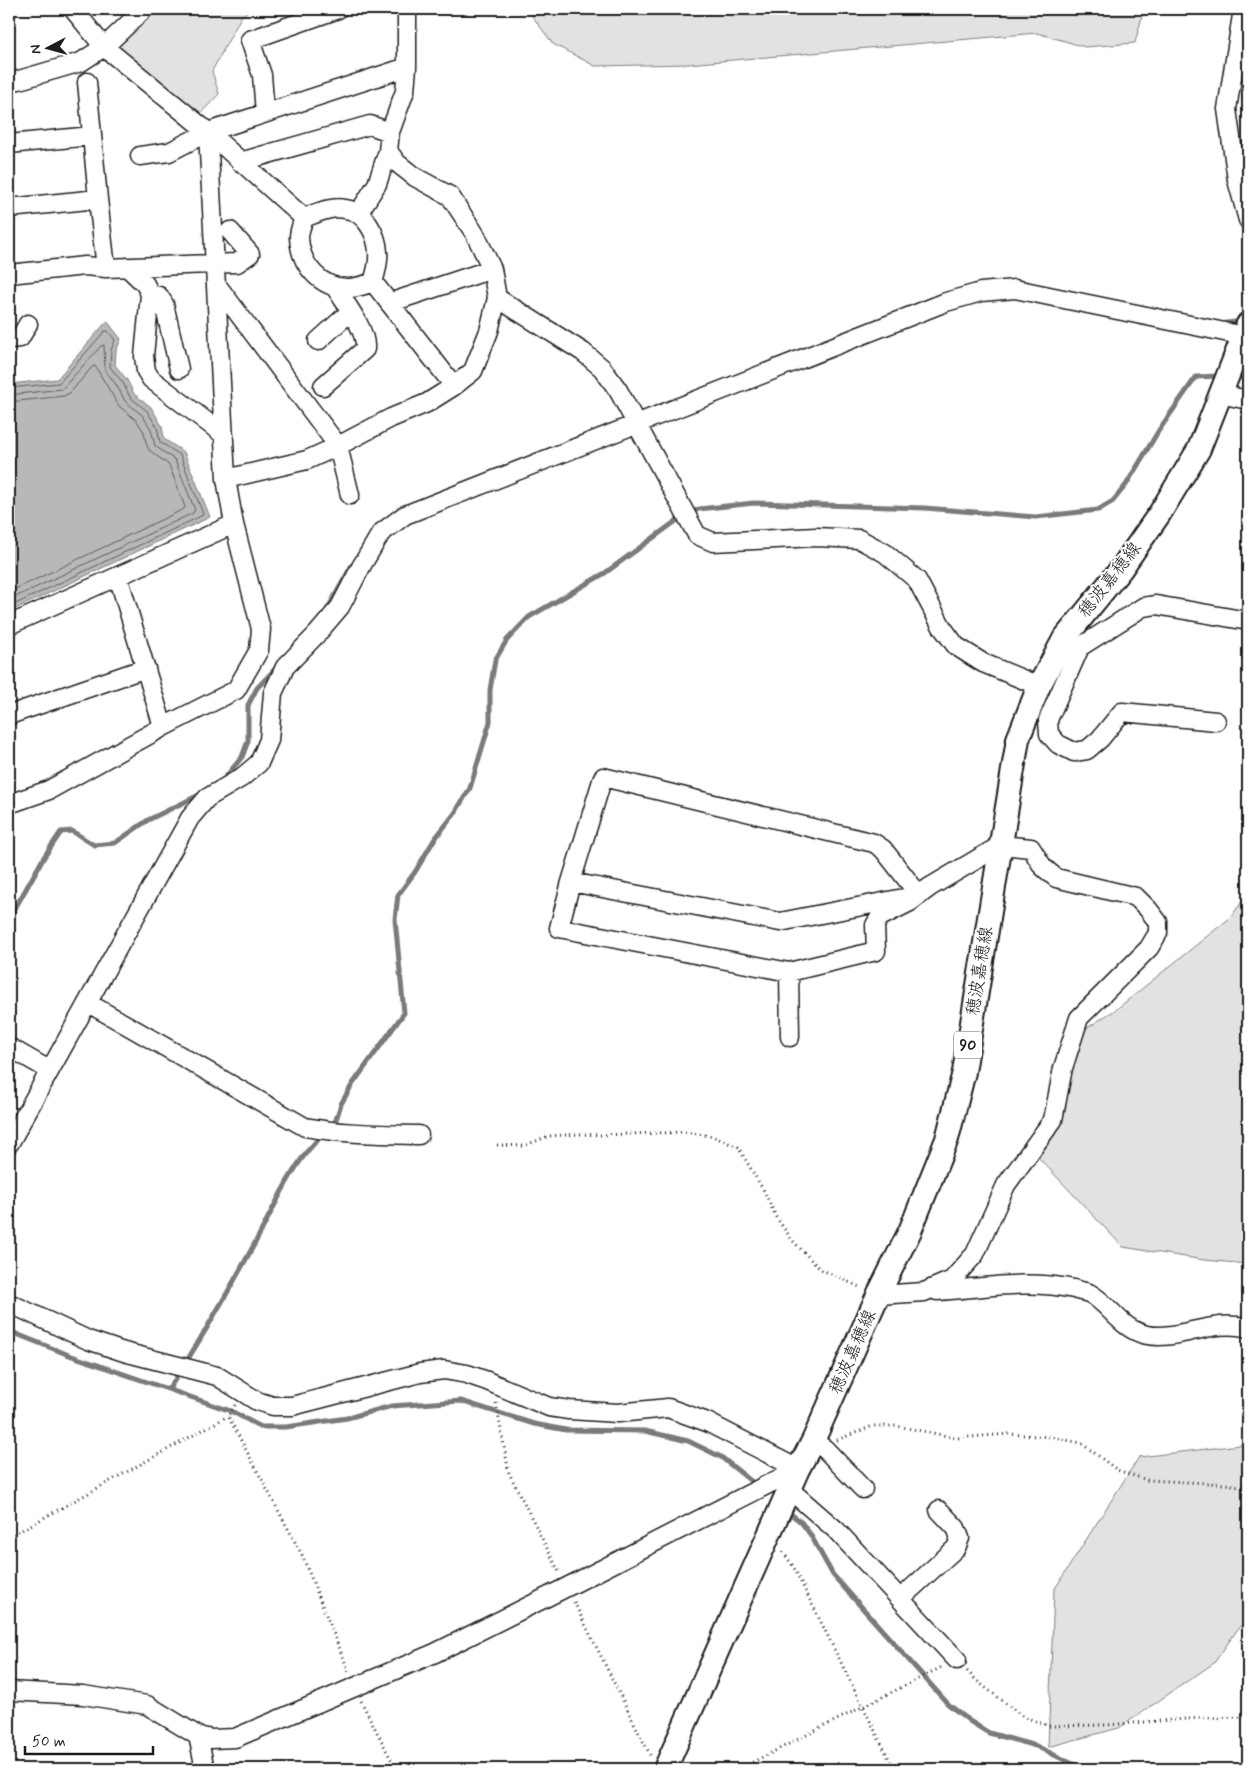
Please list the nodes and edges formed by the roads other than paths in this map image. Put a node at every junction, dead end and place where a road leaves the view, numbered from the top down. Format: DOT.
graph roads {
  1 [pos="73,9"];
  2 [pos="144,9"];
  3 [pos="407,9"];
  4 [pos="1244,9"];
  5 [pos="333,10"];
  6 [pos="104,47"];
  7 [pos="407,68"];
  8 [pos="9,81"];
  9 [pos="87,82"];
  10 [pos="265,114"];
  11 [pos="208,132"];
  12 [pos="390,132"];
  13 [pos="92,136"];
  14 [pos="9,144"];
  15 [pos="388,151"];
  16 [pos="140,156"];
  17 [pos="240,162"];
  18 [pos="98,199"];
  19 [pos="9,208"];
  20 [pos="358,214"];
  21 [pos="304,218"];
  22 [pos="1248,220"];
  23 [pos="230,231"];
  24 [pos="214,264"];
  25 [pos="127,267"];
  26 [pos="106,268"];
  27 [pos="492,269"];
  28 [pos="9,274"];
  29 [pos="373,282"];
  30 [pos="216,284"];
  31 [pos="335,287"];
  32 [pos="150,294"];
  33 [pos="497,298"];
  34 [pos="389,303"];
  35 [pos="350,312"];
  36 [pos="28,324"];
  37 [pos="1246,330"];
  38 [pos="9,339"];
  39 [pos="318,341"];
  40 [pos="178,368"];
  41 [pos="324,386"];
  42 [pos="454,386"];
  43 [pos="1220,394"];
  44 [pos="1248,400"];
  45 [pos="636,423"];
  46 [pos="224,435"];
  47 [pos="338,446"];
  48 [pos="226,479"];
  49 [pos="350,495"];
  50 [pos="234,524"];
  51 [pos="118,576"];
  52 [pos="1248,621"];
  53 [pos="9,625"];
  54 [pos="1072,643"];
  55 [pos="146,668"];
  56 [pos="1039,686"];
  57 [pos="9,715"];
  58 [pos="1216,721"];
  59 [pos="163,726"];
  60 [pos="9,804"];
  61 [pos="1001,845"];
  62 [pos="570,882"];
  63 [pos="919,895"];
  64 [pos="789,972"];
  65 [pos="88,1003"];
  66 [pos="790,1037"];
  67 [pos="9,1047"];
  68 [pos="49,1070"];
  69 [pos="419,1135"];
  70 [pos="9,1144"];
  71 [pos="924,1292"];
  72 [pos="878,1295"];
  73 [pos="9,1302"];
  74 [pos="1248,1328"];
  75 [pos="819,1445"];
  76 [pos="798,1469"];
  77 [pos="789,1489"];
  78 [pos="863,1489"];
  79 [pos="939,1510"];
  80 [pos="900,1599"];
  81 [pos="957,1660"];
  82 [pos="9,1691"];
  83 [pos="198,1736"];
  84 [pos="205,1769"];
  85 [pos="665,1769"];
  1 -- 6 [label="street"];
  2 -- 6 [label="street"];
  3 -- 7 [label="street"];
  4 -- 22 [label="street"];
  5 -- 10 [label="street"];
  6 -- 8 [label="street"];
  6 -- 11 [label="street"];
  7 -- 10 [label="street"];
  7 -- 12 [label="street"];
  9 -- 13 [label="street"];
  10 -- 11 [label="street"];
  11 -- 16 [label="street"];
  11 -- 17 [label="street"];
  11 -- 24 [label="street"];
  12 -- 15 [label="street"];
  12 -- 17 [label="street"];
  13 -- 14 [label="street"];
  13 -- 18 [label="street"];
  15 -- 20 [label="street"];
  15 -- 27 [label="street"];
  17 -- 21 [label="street"];
  18 -- 19 [label="street"];
  18 -- 26 [label="street"];
  20 -- 21 [label="street"];
  20 -- 29 [label="street"];
  21 -- 31 [label="street"];
  23 -- 24 [label="street"];
  24 -- 25 [label="street"];
  24 -- 30 [label="street"];
  25 -- 26 [label="street"];
  25 -- 32 [label="street"];
  26 -- 28 [label="street"];
  27 -- 33 [label="street"];
  27 -- 34 [label="street"];
  29 -- 31 [label="street"];
  29 -- 34 [label="street"];
  30 -- 46 [label="street"];
  30 -- 47 [label="street"];
  31 -- 35 [label="street"];
  32 -- 40 [label="street"];
  32 -- 46 [label="street"];
  33 -- 42 [label="street"];
  33 -- 45 [label="street"];
  34 -- 42 [label="street"];
  35 -- 39 [label="street"];
  35 -- 41 [label="street"];
  36 -- 38 [label="street"];
  37 -- 43 [label="main road, 穂波嘉穂線 / 90"];
  37 -- 45 [label="street"];
  42 -- 47 [label="street"];
  43 -- 44 [label="street"];
  43 -- 54 [label="main road, 穂波嘉穂線 / 90"];
  45 -- 56 [label="street"];
  45 -- 65 [label="street"];
  46 -- 48 [label="street"];
  47 -- 48 [label="street"];
  47 -- 49 [label="street"];
  48 -- 50 [label="street"];
  50 -- 51 [label="street"];
  50 -- 59 [label="street"];
  51 -- 53 [label="street"];
  51 -- 55 [label="street"];
  52 -- 54 [label="street"];
  54 -- 56 [label="main road, 穂波嘉穂線 / 90"];
  54 -- 58 [label="street"];
  55 -- 57 [label="street"];
  55 -- 59 [label="street"];
  56 -- 61 [label="main road, 穂波嘉穂線 / 90"];
  59 -- 60 [label="street"];
  61 -- 63 [label="street"];
  61 -- 71 [label="street"];
  61 -- 72 [label="main road, 穂波嘉穂線 / 90"];
  62 -- 63 [label="street"];
  62 -- 63 [label="street"];
  62 -- 64 [label="street"];
  63 -- 64 [label="street"];
  64 -- 66 [label="street"];
  65 -- 68 [label="street"];
  65 -- 69 [label="street"];
  67 -- 68 [label="street"];
  68 -- 70 [label="street"];
  71 -- 72 [label="street"];
  71 -- 74 [label="street"];
  72 -- 75 [label="main road, 穂波嘉穂線 / 90"];
  73 -- 76 [label="street"];
  75 -- 76 [label="main road, 穂波嘉穂線 / 90"];
  75 -- 78 [label="street"];
  76 -- 77 [label="main road, 穂波嘉穂線 / 90"];
  76 -- 83 [label="street"];
  77 -- 80 [label="street"];
  77 -- 85 [label="main road, 穂波嘉穂線 / 90"];
  79 -- 80 [label="street"];
  80 -- 81 [label="street"];
  82 -- 83 [label="street"];
  83 -- 84 [label="street"];
}
